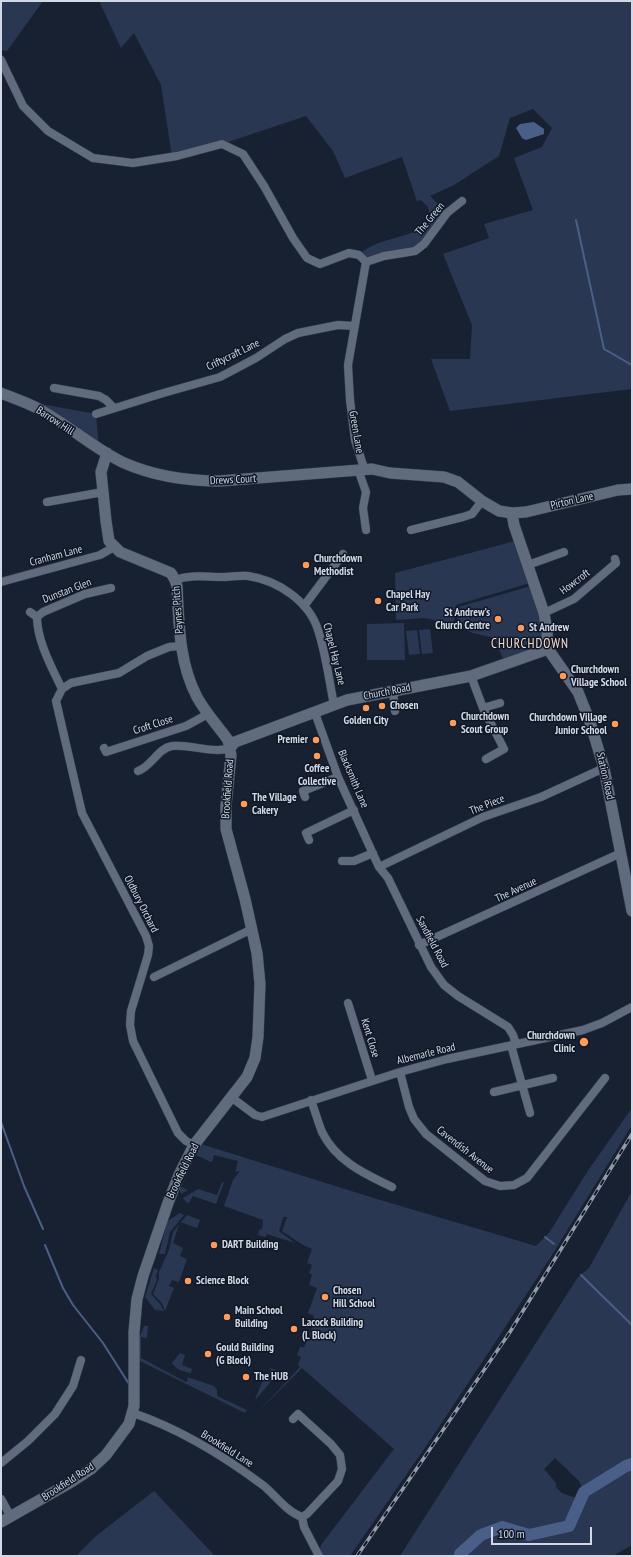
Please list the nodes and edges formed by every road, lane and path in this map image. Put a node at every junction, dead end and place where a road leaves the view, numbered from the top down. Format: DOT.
graph roads {
  1 [pos="1,60"];
  2 [pos="462,201"];
  3 [pos="366,262"];
  4 [pos="355,326"];
  5 [pos="54,388"];
  6 [pos="1,393"];
  7 [pos="114,408"];
  8 [pos="96,414"];
  9 [pos="107,453"];
  10 [pos="364,468"];
  11 [pos="632,489"];
  12 [pos="102,492"];
  13 [pos="482,501"];
  14 [pos="47,502"];
  15 [pos="512,513"];
  16 [pos="366,530"];
  17 [pos="411,530"];
  18 [pos="114,547"];
  19 [pos="559,551"];
  20 [pos="343,554"];
  21 [pos="617,563"];
  22 [pos="528,565"];
  23 [pos="104,580"];
  24 [pos="176,580"];
  25 [pos="1,582"];
  26 [pos="304,606"];
  27 [pos="30,612"];
  28 [pos="544,613"];
  29 [pos="38,617"];
  30 [pos="180,646"];
  31 [pos="548,649"];
  32 [pos="471,676"];
  33 [pos="62,689"];
  34 [pos="393,690"];
  35 [pos="500,703"];
  36 [pos="334,705"];
  37 [pos="483,708"];
  38 [pos="395,711"];
  39 [pos="315,713"];
  40 [pos="208,714"];
  41 [pos="104,748"];
  42 [pos="230,748"];
  43 [pos="486,758"];
  44 [pos="604,768"];
  45 [pos="144,771"];
  46 [pos="338,777"];
  47 [pos="303,791"];
  48 [pos="354,810"];
  49 [pos="307,834"];
  50 [pos="373,853"];
  51 [pos="621,853"];
  52 [pos="342,861"];
  53 [pos="379,867"];
  54 [pos="629,876"];
  55 [pos="632,911"];
  56 [pos="252,929"];
  57 [pos="419,945"];
  58 [pos="154,977"];
  59 [pos="348,1003"];
  60 [pos="632,1008"];
  61 [pos="514,1045"];
  62 [pos="400,1072"];
  63 [pos="553,1078"];
  64 [pos="606,1078"];
  65 [pos="372,1080"];
  66 [pos="522,1086"];
  67 [pos="494,1092"];
  68 [pos="231,1097"];
  69 [pos="311,1100"];
  70 [pos="530,1113"];
  71 [pos="194,1145"];
  72 [pos="392,1187"];
  73 [pos="87,1370"];
  74 [pos="133,1413"];
  75 [pos="293,1419"];
  76 [pos="1,1463"];
  77 [pos="1,1500"];
  78 [pos="302,1517"];
  79 [pos="6,1520"];
  80 [pos="319,1556"];
  1 -- 3 [label="street"];
  2 -- 3 [label="street, The Green"];
  3 -- 4 [label="street, Green Lane"];
  4 -- 7 [label="street, Criftycraft Lane"];
  4 -- 10 [label="street, Green Lane"];
  5 -- 7 [label="street"];
  6 -- 9 [label="street, Barrow Hill"];
  7 -- 8 [label="street, Criftycraft Lane"];
  9 -- 10 [label="street, Drews Court"];
  9 -- 12 [label="street"];
  10 -- 13 [label="street, Green Lane"];
  10 -- 16 [label="street"];
  11 -- 15 [label="street, Pirton Lane"];
  12 -- 14 [label="street"];
  12 -- 18 [label="street"];
  13 -- 15 [label="street, Green Lane"];
  13 -- 17 [label="street"];
  15 -- 22 [label="street"];
  18 -- 24 [label="street, Paynes Pitch"];
  18 -- 25 [label="street, Cranham Lane"];
  19 -- 22 [label="street"];
  20 -- 26 [label="street"];
  21 -- 28 [label="street, Howcroft"];
  22 -- 28 [label="street"];
  23 -- 29 [label="street, Dunstan Glen"];
  24 -- 26 [label="street, Chapel Hay Lane"];
  24 -- 30 [label="street, Paynes Pitch"];
  26 -- 36 [label="street, Chapel Hay Lane"];
  27 -- 29 [label="street"];
  28 -- 31 [label="street"];
  29 -- 33 [label="street"];
  30 -- 33 [label="street"];
  30 -- 40 [label="street, Paynes Pitch"];
  31 -- 32 [label="street, Church Road"];
  31 -- 44 [label="street, Station Road"];
  32 -- 34 [label="street, Church Road"];
  32 -- 37 [label="street"];
  33 -- 71 [label="street, Oldbury Orchard"];
  34 -- 36 [label="street, Church Road"];
  34 -- 38 [label="street"];
  35 -- 37 [label="street"];
  36 -- 39 [label="street, Church Road"];
  37 -- 43 [label="street"];
  39 -- 42 [label="street, Church Road"];
  39 -- 46 [label="street, Blacksmith Lane"];
  40 -- 41 [label="street, Croft Close"];
  40 -- 42 [label="street, Paynes Pitch"];
  42 -- 45 [label="street"];
  42 -- 56 [label="street, Brookfield Road"];
  44 -- 51 [label="street, Station Road"];
  44 -- 53 [label="street, The Piece"];
  46 -- 47 [label="street"];
  46 -- 48 [label="street, Blacksmith Lane"];
  48 -- 49 [label="street"];
  48 -- 50 [label="street, Blacksmith Lane"];
  50 -- 52 [label="street"];
  50 -- 53 [label="street, Blacksmith Lane"];
  51 -- 54 [label="street, Station Road"];
  51 -- 57 [label="street, The Avenue"];
  53 -- 57 [label="street, Sandfield Road"];
  54 -- 55 [label="street, Station Road"];
  56 -- 58 [label="street"];
  56 -- 68 [label="street, Brookfield Road"];
  57 -- 61 [label="street, Sandfield Road"];
  59 -- 65 [label="street, Kent Close"];
  60 -- 61 [label="street, Albemarle Road"];
  61 -- 62 [label="street, Albemarle Road"];
  61 -- 66 [label="street, Sandfield Road"];
  62 -- 64 [label="street, Cavendish Avenue"];
  62 -- 65 [label="street, Albemarle Road"];
  63 -- 66 [label="street"];
  65 -- 69 [label="street, Albemarle Road"];
  66 -- 67 [label="street"];
  66 -- 70 [label="street, Sandfield Road"];
  68 -- 69 [label="street, Albemarle Road"];
  68 -- 71 [label="street, Brookfield Road"];
  69 -- 72 [label="street"];
  71 -- 74 [label="street, Brookfield Road"];
  73 -- 76 [label="street"];
  74 -- 78 [label="street, Brookfield Lane"];
  74 -- 79 [label="street, Brookfield Road"];
  75 -- 78 [label="street"];
  77 -- 79 [label="street"];
  78 -- 80 [label="street"];
}
